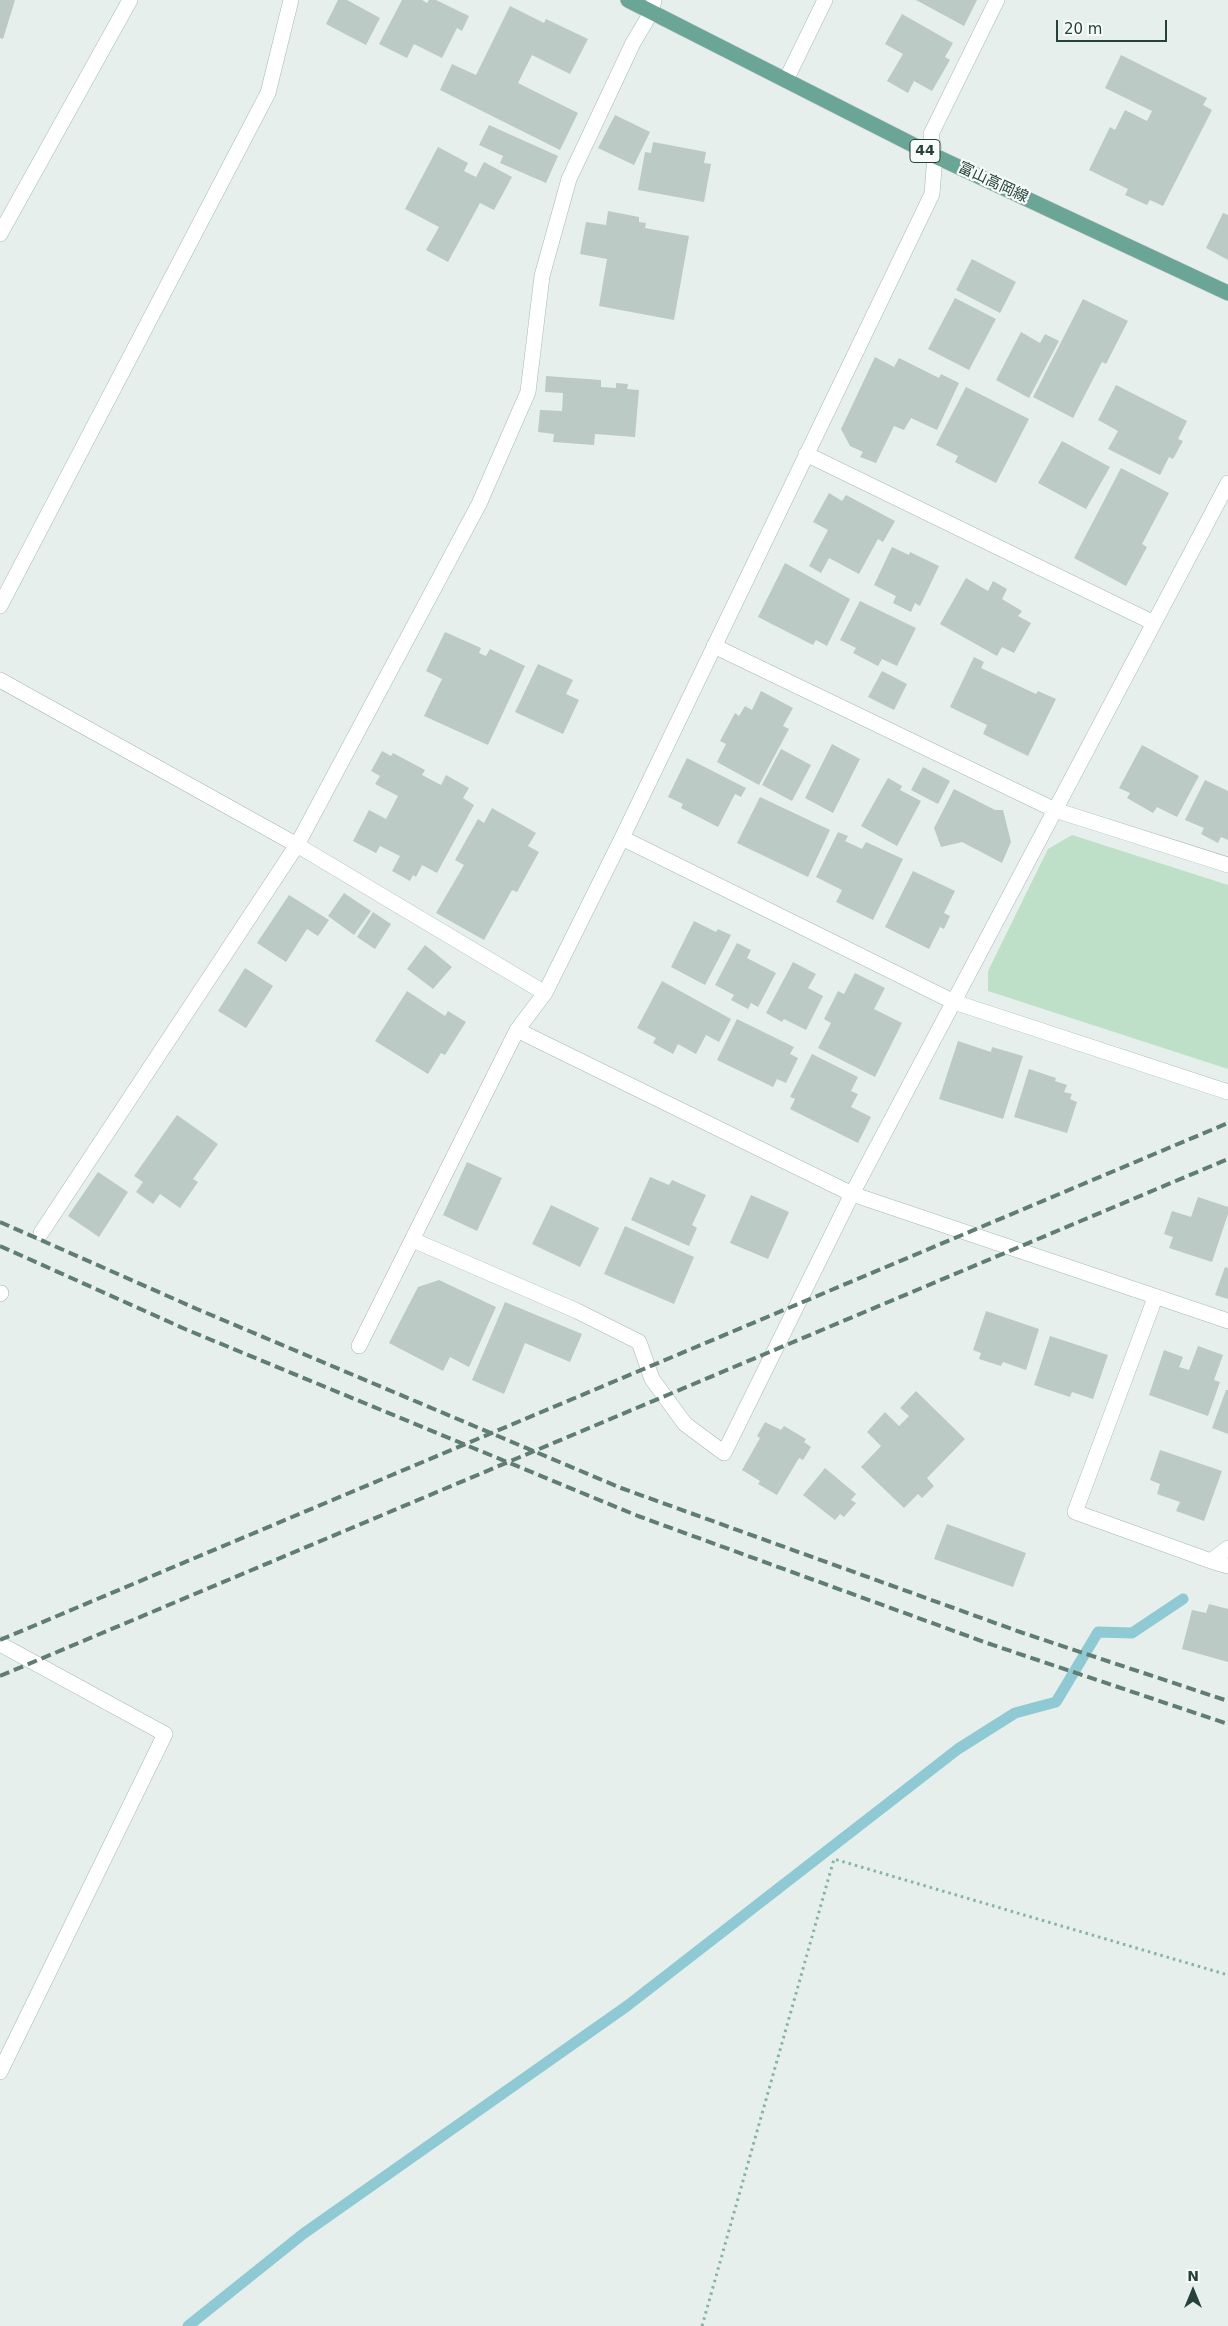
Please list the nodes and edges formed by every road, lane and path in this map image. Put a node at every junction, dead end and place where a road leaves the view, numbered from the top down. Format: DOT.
graph roads {
  1 [pos="130,0"];
  2 [pos="291,0"];
  3 [pos="628,0"];
  4 [pos="825,0"];
  5 [pos="998,0"];
  6 [pos="653,6"];
  7 [pos="786,80"];
  8 [pos="935,156"];
  9 [pos="0,234"];
  10 [pos="1228,293"];
  11 [pos="806,454"];
  12 [pos="1228,483"];
  13 [pos="0,606"];
  14 [pos="1154,623"];
  15 [pos="714,646"];
  16 [pos="0,680"];
  17 [pos="1055,810"];
  18 [pos="622,838"];
  19 [pos="296,845"];
  20 [pos="1228,865"];
  21 [pos="545,993"];
  22 [pos="954,1002"];
  23 [pos="517,1030"];
  24 [pos="1228,1092"];
  25 [pos="852,1194"];
  26 [pos="41,1233"];
  27 [pos="413,1240"];
  28 [pos="1155,1298"];
  29 [pos="1228,1321"];
  30 [pos="360,1346"];
  31 [pos="1228,1548"];
  32 [pos="1211,1561"];
  33 [pos="1228,1566"];
  34 [pos="0,1644"];
  35 [pos="1228,1976"];
  36 [pos="0,2072"];
  37 [pos="702,2326"];
  1 -- 9 [label="street"];
  2 -- 13 [label="street"];
  3 -- 6 [label="main road, 富山高岡線 / 44"];
  4 -- 7 [label="street"];
  5 -- 8 [label="street"];
  6 -- 7 [label="main road, 富山高岡線 / 44"];
  6 -- 19 [label="street"];
  7 -- 8 [label="main road, 富山高岡線 / 44"];
  8 -- 10 [label="main road, 富山高岡線 / 44"];
  8 -- 11 [label="street"];
  11 -- 14 [label="street"];
  11 -- 15 [label="street"];
  12 -- 14 [label="street"];
  14 -- 17 [label="street"];
  15 -- 17 [label="street"];
  15 -- 18 [label="street"];
  16 -- 19 [label="street"];
  17 -- 20 [label="street"];
  17 -- 22 [label="street"];
  18 -- 21 [label="street"];
  18 -- 22 [label="street"];
  19 -- 21 [label="street"];
  19 -- 26 [label="street"];
  21 -- 23 [label="street"];
  22 -- 24 [label="street"];
  22 -- 25 [label="street"];
  23 -- 25 [label="street"];
  23 -- 27 [label="street"];
  25 -- 27 [label="street"];
  25 -- 28 [label="street"];
  27 -- 30 [label="street"];
  28 -- 29 [label="street"];
  28 -- 32 [label="street"];
  31 -- 32 [label="street"];
  32 -- 33 [label="street"];
  34 -- 36 [label="street"];
  35 -- 37 [label="path"];
}
